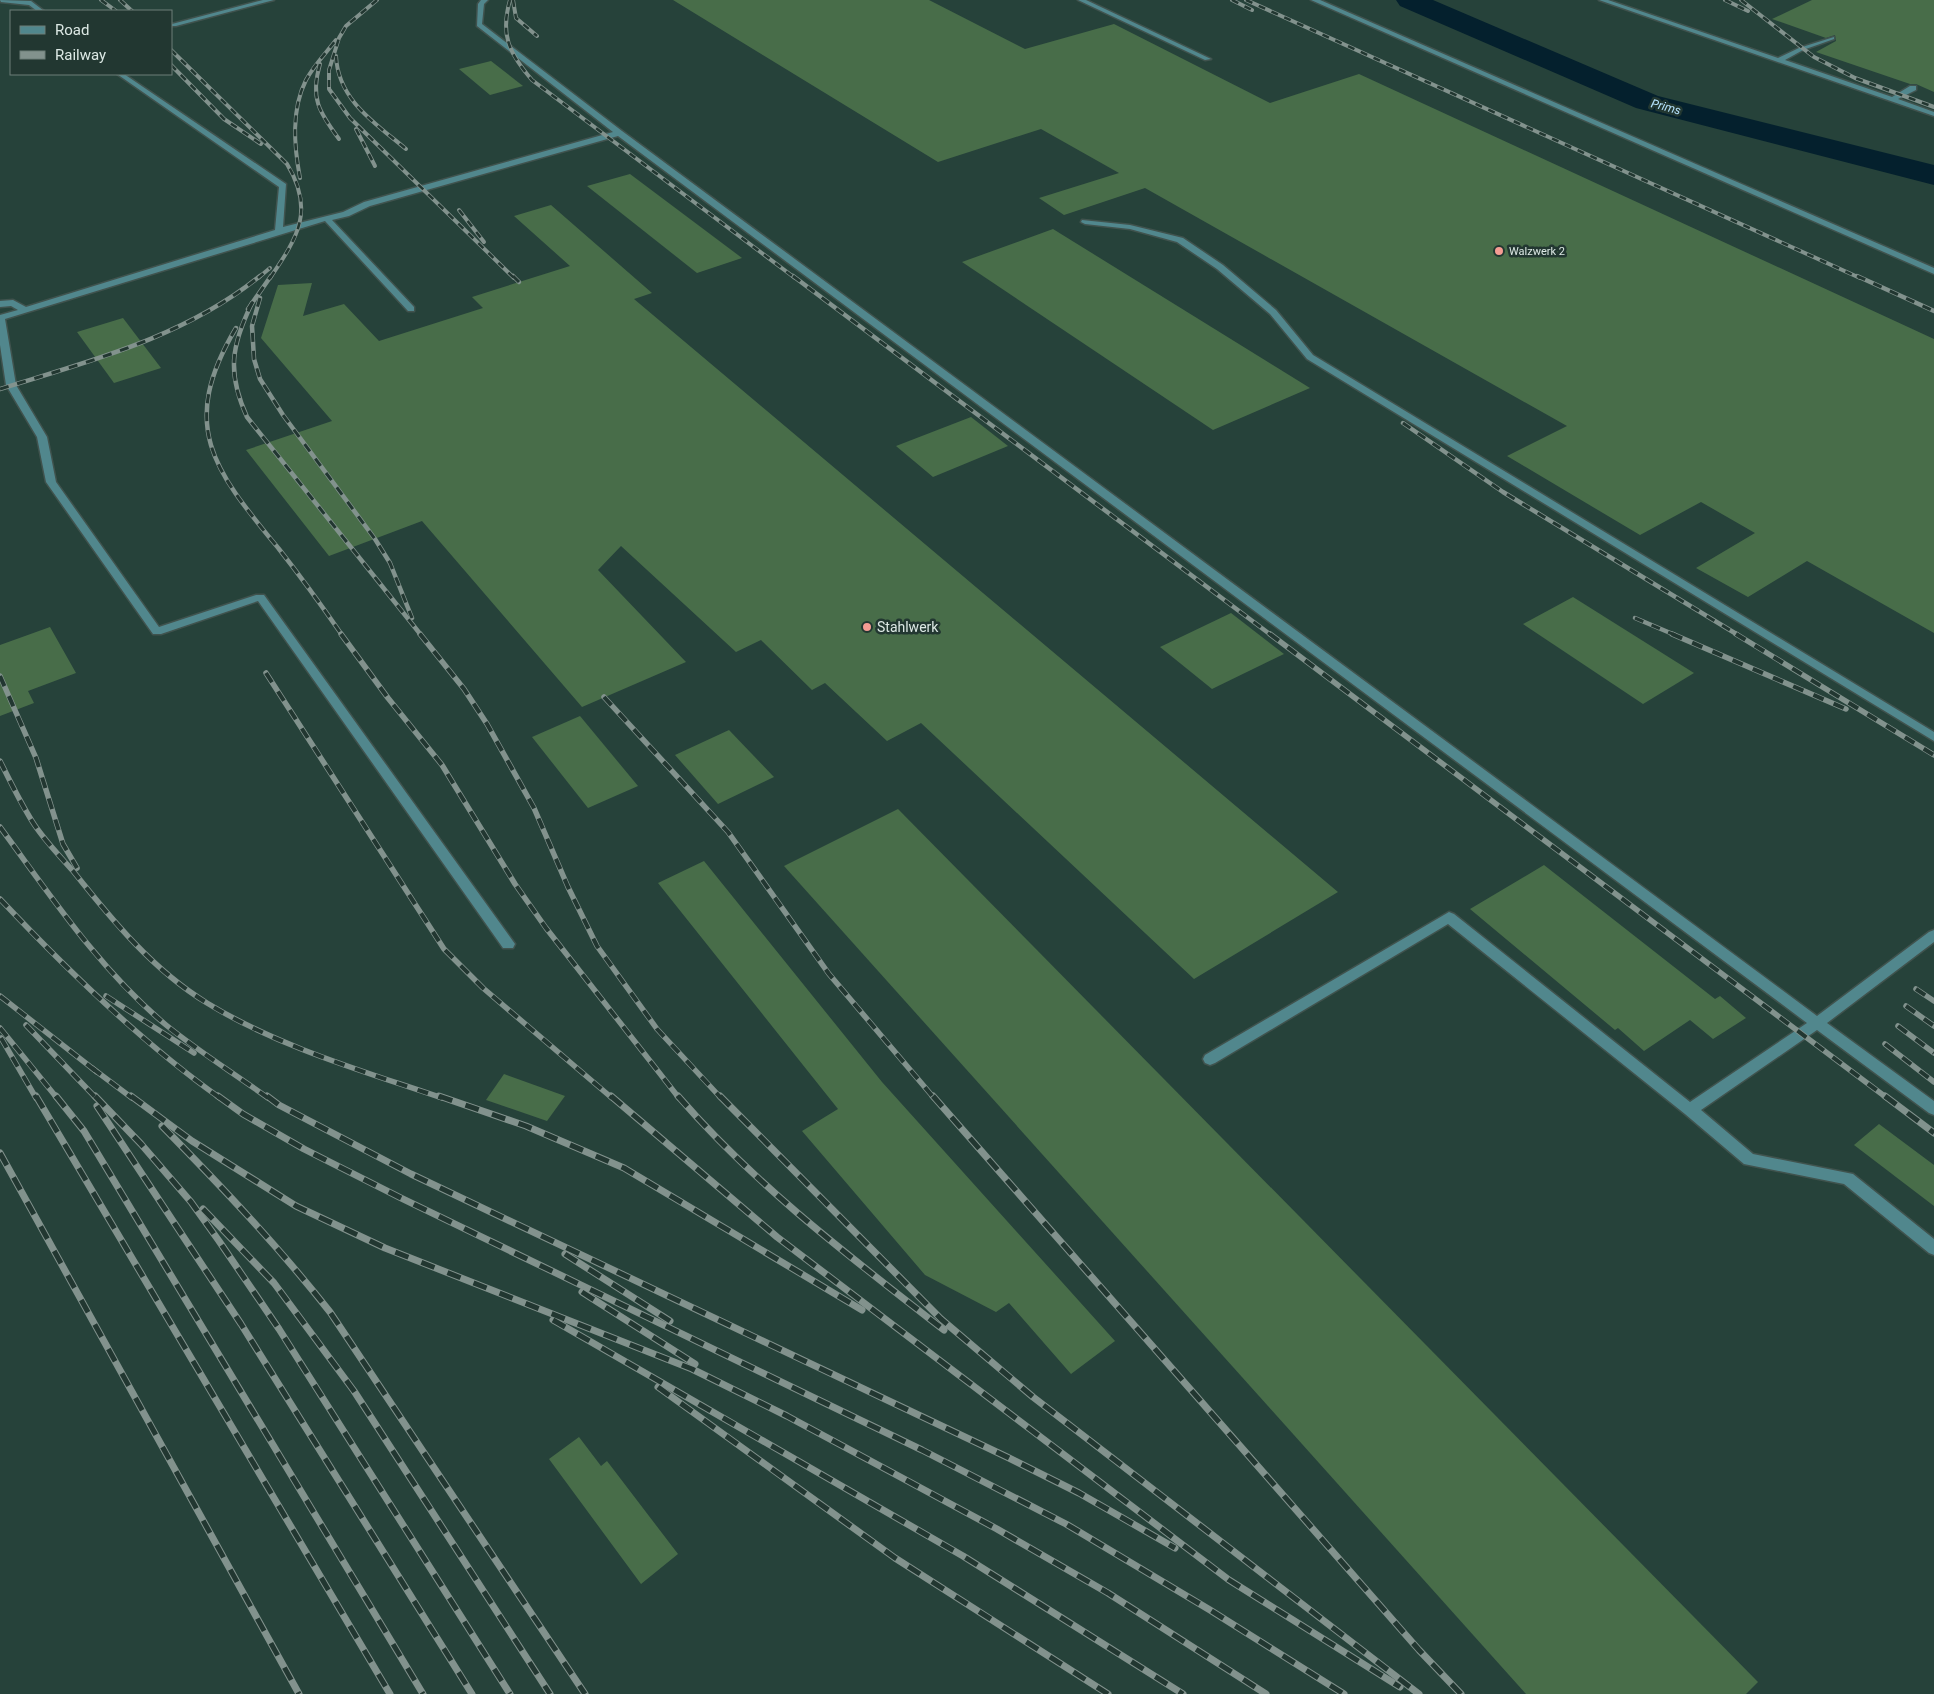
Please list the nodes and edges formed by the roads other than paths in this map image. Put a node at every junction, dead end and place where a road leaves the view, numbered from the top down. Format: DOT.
graph roads {
  1 [pos="1,0"];
  2 [pos="271,0"];
  3 [pos="485,0"];
  4 [pos="1081,0"];
  5 [pos="1106,0"];
  6 [pos="1314,0"];
  7 [pos="1602,0"];
  8 [pos="1092,5"];
  9 [pos="40,10"];
  10 [pos="174,25"];
  11 [pos="1832,38"];
  12 [pos="1207,59"];
  13 [pos="1778,61"];
  14 [pos="121,75"];
  15 [pos="1913,88"];
  16 [pos="1892,100"];
  17 [pos="1934,114"];
  18 [pos="619,133"];
  19 [pos="327,220"];
  20 [pos="1086,222"];
  21 [pos="278,232"];
  22 [pos="1934,271"];
  23 [pos="0,304"];
  24 [pos="411,309"];
  25 [pos="25,310"];
  26 [pos="0,318"];
  27 [pos="1934,737"];
  28 [pos="1934,934"];
  29 [pos="508,944"];
  30 [pos="1817,1023"];
  31 [pos="1210,1059"];
  32 [pos="1690,1110"];
  33 [pos="1934,1110"];
  34 [pos="1934,1248"];
  1 -- 9 [label="lane"];
  2 -- 10 [label="lane"];
  3 -- 18 [label="lane"];
  4 -- 8 [label="lane"];
  5 -- 8 [label="lane"];
  6 -- 22 [label="lane"];
  7 -- 13 [label="lane"];
  8 -- 12 [label="lane"];
  11 -- 13 [label="lane"];
  13 -- 16 [label="lane"];
  14 -- 21 [label="lane"];
  15 -- 16 [label="lane"];
  16 -- 17 [label="lane"];
  18 -- 19 [label="lane"];
  18 -- 30 [label="lane"];
  19 -- 21 [label="lane"];
  19 -- 24 [label="lane"];
  20 -- 27 [label="lane"];
  21 -- 25 [label="lane"];
  23 -- 25 [label="lane"];
  25 -- 26 [label="lane"];
  26 -- 29 [label="lane"];
  28 -- 30 [label="lane"];
  30 -- 32 [label="lane"];
  30 -- 33 [label="lane"];
  31 -- 32 [label="lane"];
  32 -- 34 [label="lane"];
}
